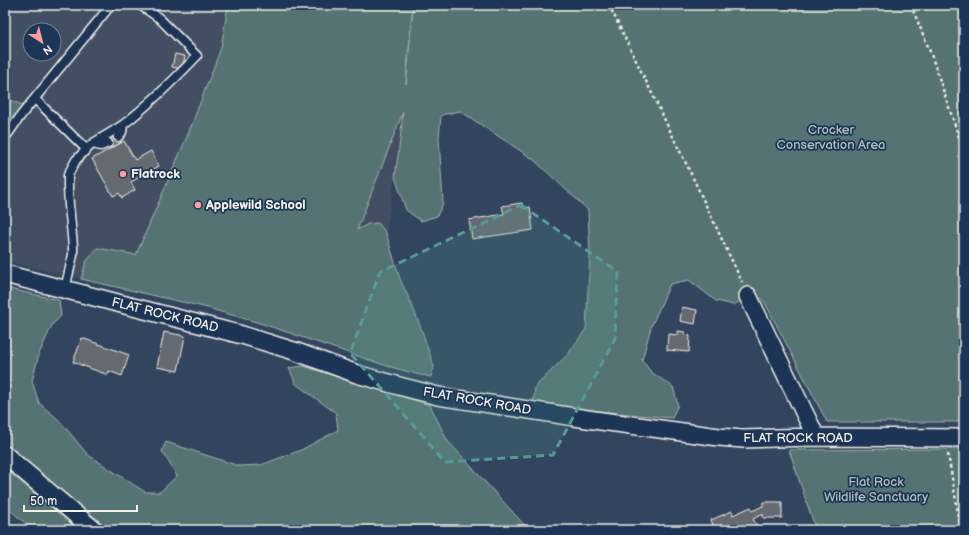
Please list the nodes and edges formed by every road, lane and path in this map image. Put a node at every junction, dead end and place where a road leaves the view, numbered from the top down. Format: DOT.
graph roads {
  1 [pos="111,5"];
  2 [pos="140,5"];
  3 [pos="609,5"];
  4 [pos="911,5"];
  5 [pos="36,99"];
  6 [pos="123,125"];
  7 [pos="118,137"];
  8 [pos="5,138"];
  9 [pos="108,143"];
  10 [pos="89,147"];
  11 [pos="964,152"];
  12 [pos="5,274"];
  13 [pos="65,289"];
  14 [pos="748,296"];
  15 [pos="816,437"];
  16 [pos="945,438"];
  17 [pos="964,438"];
  18 [pos="5,455"];
  19 [pos="94,530"];
  20 [pos="962,530"];
  1 -- 5 [label="lane"];
  2 -- 6 [label="lane"];
  3 -- 14 [label="path"];
  4 -- 11 [label="path"];
  5 -- 8 [label="lane"];
  5 -- 10 [label="lane"];
  6 -- 7 [label="lane"];
  6 -- 10 [label="lane"];
  9 -- 10 [label="lane"];
  10 -- 13 [label="lane"];
  12 -- 13 [label="street, FLAT ROCK ROAD"];
  13 -- 15 [label="street, FLAT ROCK ROAD"];
  14 -- 15 [label="street"];
  15 -- 16 [label="street, FLAT ROCK ROAD"];
  16 -- 17 [label="street, FLAT ROCK ROAD"];
  16 -- 20 [label="path"];
  18 -- 19 [label="street"];
}
